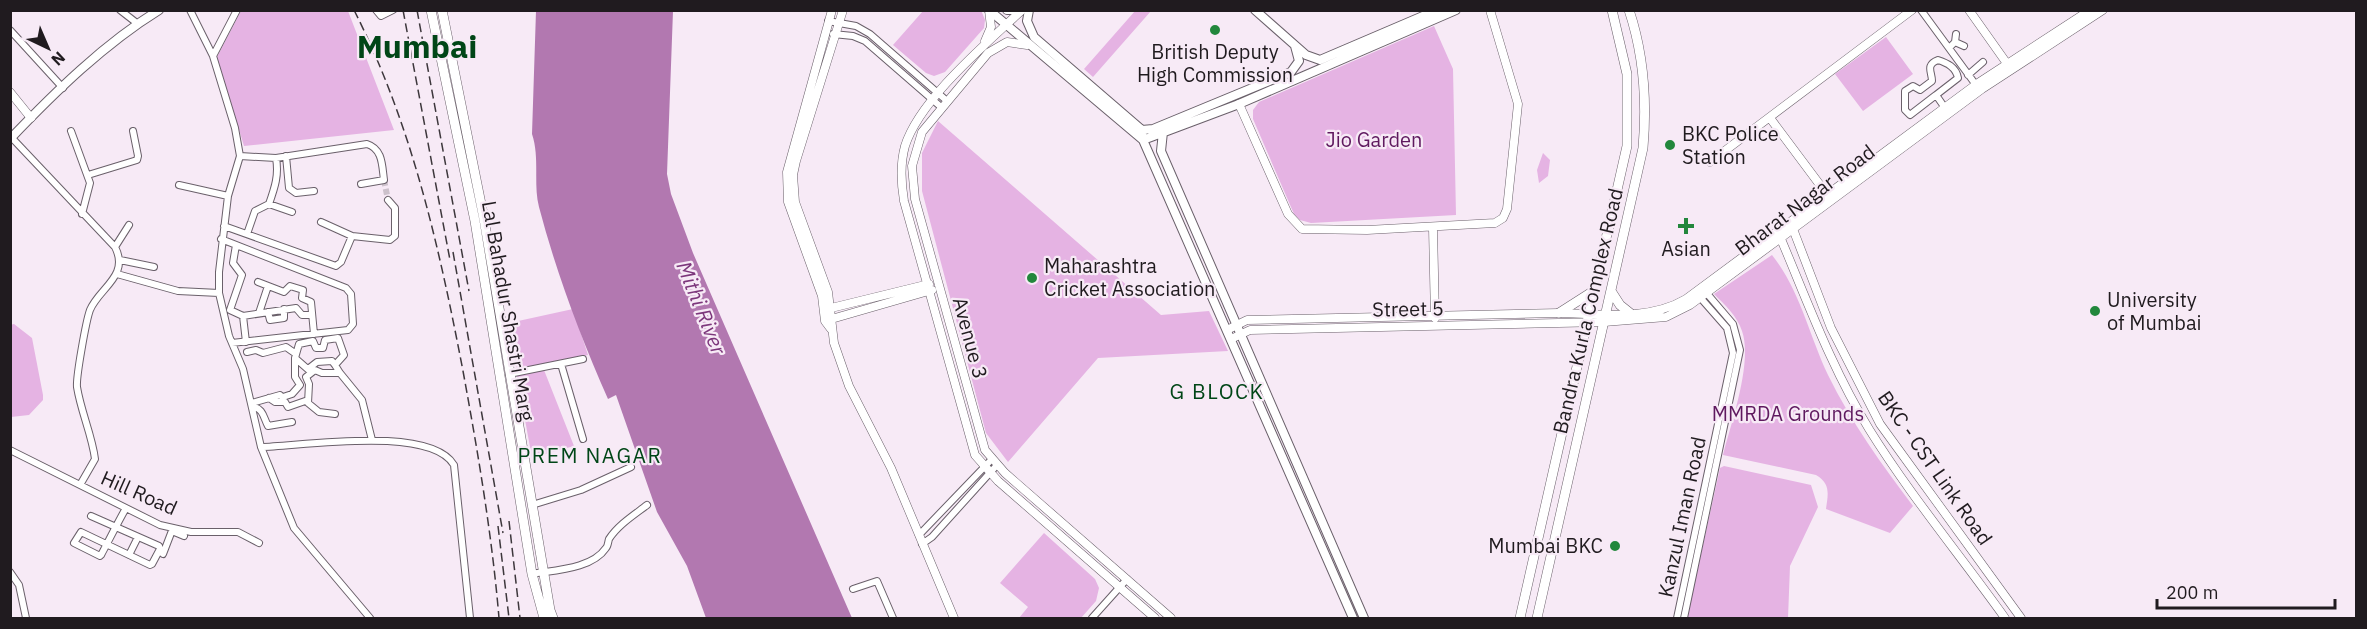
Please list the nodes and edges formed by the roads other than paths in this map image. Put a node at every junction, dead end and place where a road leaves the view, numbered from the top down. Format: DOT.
graph roads {
  1 [pos="120,10"];
  2 [pos="159,10"];
  3 [pos="190,10"];
  4 [pos="237,10"];
  5 [pos="376,10"];
  6 [pos="393,10"];
  7 [pos="431,10"];
  8 [pos="442,10"];
  9 [pos="832,10"];
  10 [pos="843,10"];
  11 [pos="989,10"];
  12 [pos="1007,10"];
  13 [pos="1017,10"];
  14 [pos="1022,10"];
  15 [pos="1029,10"];
  16 [pos="1255,10"];
  17 [pos="1437,10"];
  18 [pos="1456,10"];
  19 [pos="1491,10"];
  20 [pos="1612,10"];
  21 [pos="1629,10"];
  22 [pos="1912,10"];
  23 [pos="1921,10"];
  24 [pos="1969,10"];
  25 [pos="2097,11"];
  26 [pos="2081,17"];
  27 [pos="828,21"];
  28 [pos="838,23"];
  29 [pos="138,24"];
  30 [pos="1006,26"];
  31 [pos="10,30"];
  32 [pos="824,34"];
  33 [pos="834,34"];
  34 [pos="1956,34"];
  35 [pos="1955,42"];
  36 [pos="983,45"];
  37 [pos="1028,45"];
  38 [pos="1295,46"];
  39 [pos="1964,46"];
  40 [pos="1949,48"];
  41 [pos="213,56"];
  42 [pos="1983,62"];
  43 [pos="2009,67"];
  44 [pos="453,73"];
  45 [pos="1968,75"];
  46 [pos="1976,85"];
  47 [pos="445,86"];
  48 [pos="63,88"];
  49 [pos="10,92"];
  50 [pos="935,97"];
  51 [pos="1934,97"];
  52 [pos="944,104"];
  53 [pos="1239,104"];
  54 [pos="1943,110"];
  55 [pos="31,118"];
  56 [pos="1770,118"];
  57 [pos="1142,129"];
  58 [pos="71,131"];
  59 [pos="133,131"];
  60 [pos="1163,132"];
  61 [pos="11,139"];
  62 [pos="1143,140"];
  63 [pos="240,156"];
  64 [pos="286,156"];
  65 [pos="276,158"];
  66 [pos="1710,162"];
  67 [pos="88,175"];
  68 [pos="361,184"];
  69 [pos="179,185"];
  70 [pos="314,190"];
  71 [pos="228,196"];
  72 [pos="1830,197"];
  73 [pos="388,200"];
  74 [pos="269,204"];
  75 [pos="917,207"];
  76 [pos="907,210"];
  77 [pos="292,212"];
  78 [pos="82,214"];
  79 [pos="479,220"];
  80 [pos="321,222"];
  81 [pos="129,225"];
  82 [pos="224,226"];
  83 [pos="1433,228"];
  84 [pos="1793,229"];
  85 [pos="247,234"];
  86 [pos="352,236"];
  87 [pos="221,239"];
  88 [pos="1780,239"];
  89 [pos="236,245"];
  90 [pos="115,247"];
  91 [pos="120,260"];
  92 [pos="154,267"];
  93 [pos="117,274"];
  94 [pos="258,282"];
  95 [pos="938,285"];
  96 [pos="268,286"];
  97 [pos="928,288"];
  98 [pos="1595,289"];
  99 [pos="1611,291"];
  100 [pos="1701,292"];
  101 [pos="219,293"];
  102 [pos="827,309"];
  103 [pos="259,313"];
  104 [pos="1559,313"];
  105 [pos="1630,313"];
  106 [pos="312,315"];
  107 [pos="1435,315"];
  108 [pos="243,316"];
  109 [pos="1589,317"];
  110 [pos="1605,318"];
  111 [pos="829,320"];
  112 [pos="1236,325"];
  113 [pos="1435,325"];
  114 [pos="1227,330"];
  115 [pos="314,334"];
  116 [pos="1240,334"];
  117 [pos="1231,339"];
  118 [pos="246,342"];
  119 [pos="232,343"];
  120 [pos="1841,349"];
  121 [pos="248,352"];
  122 [pos="502,354"];
  123 [pos="1829,354"];
  124 [pos="295,356"];
  125 [pos="583,359"];
  126 [pos="561,364"];
  127 [pos="335,365"];
  128 [pos="308,373"];
  129 [pos="340,373"];
  130 [pos="509,374"];
  131 [pos="300,385"];
  132 [pos="283,399"];
  133 [pos="308,400"];
  134 [pos="252,404"];
  135 [pos="1870,405"];
  136 [pos="1859,411"];
  137 [pos="335,414"];
  138 [pos="512,416"];
  139 [pos="292,422"];
  140 [pos="583,439"];
  141 [pos="372,440"];
  142 [pos="261,447"];
  143 [pos="10,450"];
  144 [pos="994,462"];
  145 [pos="632,467"];
  146 [pos="987,470"];
  147 [pos="80,485"];
  148 [pos="647,505"];
  149 [pos="532,506"];
  150 [pos="126,508"];
  151 [pos="91,516"];
  152 [pos="116,526"];
  153 [pos="172,530"];
  154 [pos="919,535"];
  155 [pos="184,536"];
  156 [pos="138,537"];
  157 [pos="259,543"];
  158 [pos="107,544"];
  159 [pos="922,544"];
  160 [pos="164,554"];
  161 [pos="129,555"];
  162 [pos="1983,566"];
  163 [pos="10,572"];
  164 [pos="543,572"];
  165 [pos="532,574"];
  166 [pos="1974,575"];
  167 [pos="1127,579"];
  168 [pos="1120,587"];
  169 [pos="853,589"];
  170 [pos="547,615"];
  171 [pos="26,618"];
  172 [pos="370,618"];
  173 [pos="470,618"];
  174 [pos="893,618"];
  175 [pos="954,618"];
  176 [pos="1092,618"];
  177 [pos="1155,618"];
  178 [pos="1171,618"];
  179 [pos="1353,618"];
  180 [pos="1364,618"];
  181 [pos="1520,618"];
  182 [pos="1537,618"];
  183 [pos="1677,618"];
  184 [pos="1684,618"];
  185 [pos="2005,618"];
  186 [pos="2021,618"];
  1 -- 29 [label="street"];
  2 -- 29 [label="main road"];
  3 -- 41 [label="street"];
  4 -- 41 [label="street"];
  5 -- 6 [label="street"];
  7 -- 47 [label="main road, Lal Bahadur Shastri Marg"];
  8 -- 44 [label="main road, Lal Bahadur Shastri Marg"];
  9 -- 27 [label="street"];
  10 -- 28 [label="street"];
  11 -- 30 [label="main road"];
  11 -- 36 [label="street"];
  12 -- 13 [label="main road"];
  14 -- 30 [label="street, Avenue 3"];
  15 -- 57 [label="main road"];
  16 -- 38 [label="main road"];
  17 -- 38 [label="main road"];
  18 -- 53 [label="main road"];
  19 -- 83 [label="street"];
  20 -- 98 [label="main road, Bandra Kurla Complex Road"];
  21 -- 99 [label="main road, Bandra Kurla Complex Road"];
  22 -- 56 [label="street"];
  23 -- 40 [label="street"];
  24 -- 43 [label="street"];
  25 -- 26 [label="street"];
  26 -- 43 [label="street"];
  27 -- 28 [label="street"];
  27 -- 32 [label="street"];
  28 -- 33 [label="street"];
  28 -- 50 [label="street"];
  29 -- 48 [label="main road"];
  30 -- 36 [label="street, Avenue 3"];
  30 -- 37 [label="main road"];
  31 -- 48 [label="street"];
  32 -- 33 [label="street"];
  32 -- 102 [label="street"];
  33 -- 50 [label="street"];
  33 -- 102 [label="street"];
  34 -- 35 [label="street"];
  35 -- 39 [label="street"];
  35 -- 40 [label="street"];
  36 -- 50 [label="street, Avenue 3"];
  37 -- 52 [label="street, Avenue 3"];
  37 -- 62 [label="main road"];
  38 -- 57 [label="main road"];
  40 -- 45 [label="street"];
  41 -- 63 [label="street"];
  42 -- 45 [label="street"];
  43 -- 46 [label="street, Bharat Nagar Road"];
  43 -- 72 [label="street, Bharat Nagar Road"];
  44 -- 47 [label="main road"];
  44 -- 79 [label="main road, Lal Bahadur Shastri Marg"];
  45 -- 46 [label="street"];
  46 -- 54 [label="street, Bharat Nagar Road"];
  47 -- 79 [label="main road, Lal Bahadur Shastri Marg"];
  48 -- 55 [label="main road"];
  49 -- 55 [label="street"];
  50 -- 52 [label="street"];
  50 -- 76 [label="street, Avenue 3"];
  51 -- 51 [label="street"];
  51 -- 54 [label="street"];
  52 -- 75 [label="street, Avenue 3"];
  53 -- 60 [label="main road"];
  53 -- 83 [label="street"];
  54 -- 72 [label="street, Bharat Nagar Road"];
  55 -- 61 [label="main road"];
  56 -- 66 [label="street"];
  56 -- 72 [label="street"];
  57 -- 62 [label="main road"];
  58 -- 67 [label="street"];
  59 -- 67 [label="street"];
  60 -- 62 [label="main road"];
  60 -- 112 [label="main road"];
  61 -- 78 [label="street"];
  62 -- 114 [label="main road"];
  63 -- 65 [label="street"];
  63 -- 71 [label="street"];
  64 -- 65 [label="street"];
  64 -- 68 [label="street"];
  64 -- 70 [label="street"];
  65 -- 74 [label="street"];
  67 -- 78 [label="street"];
  69 -- 71 [label="street"];
  71 -- 82 [label="street"];
  72 -- 84 [label="street, Bharat Nagar Road"];
  72 -- 100 [label="street, Bharat Nagar Road"];
  73 -- 86 [label="street"];
  74 -- 77 [label="street"];
  74 -- 85 [label="street"];
  75 -- 76 [label="street"];
  75 -- 95 [label="street, Avenue 3"];
  76 -- 97 [label="street, Avenue 3"];
  78 -- 90 [label="street"];
  79 -- 122 [label="main road, Lal Bahadur Shastri Marg"];
  80 -- 86 [label="street"];
  81 -- 90 [label="street"];
  82 -- 85 [label="street"];
  82 -- 87 [label="street"];
  83 -- 107 [label="street"];
  84 -- 88 [label="street, Bharat Nagar Road"];
  84 -- 120 [label="street, BKC - CST Link Road"];
  85 -- 86 [label="street"];
  87 -- 89 [label="street"];
  87 -- 101 [label="street"];
  88 -- 100 [label="street, Bharat Nagar Road"];
  88 -- 123 [label="street, BKC - CST Link Road"];
  89 -- 108 [label="street"];
  89 -- 115 [label="street"];
  90 -- 91 [label="street"];
  91 -- 92 [label="street"];
  91 -- 93 [label="street"];
  93 -- 101 [label="street"];
  93 -- 147 [label="street"];
  94 -- 96 [label="street"];
  95 -- 97 [label="street"];
  95 -- 144 [label="street, Avenue 3"];
  96 -- 103 [label="street"];
  96 -- 106 [label="street"];
  97 -- 102 [label="street"];
  97 -- 111 [label="street"];
  97 -- 146 [label="street, Avenue 3"];
  98 -- 104 [label="main road"];
  98 -- 109 [label="main road, Bandra Kurla Complex Road"];
  99 -- 105 [label="main road"];
  99 -- 110 [label="main road, Bandra Kurla Complex Road"];
  100 -- 105 [label="street, Bharat Nagar Road"];
  100 -- 110 [label="street, Bharat Nagar Road"];
  100 -- 183 [label="street, Kanzul Iman Road"];
  100 -- 184 [label="street, Kanzul Iman Road"];
  101 -- 119 [label="street"];
  102 -- 111 [label="street"];
  103 -- 106 [label="street"];
  103 -- 108 [label="street"];
  104 -- 107 [label="street, Street 5"];
  104 -- 109 [label="street, Street 5"];
  105 -- 110 [label="street, Bharat Nagar Road"];
  106 -- 115 [label="street"];
  107 -- 112 [label="street, Street 5"];
  107 -- 113 [label="street"];
  108 -- 118 [label="street"];
  109 -- 110 [label="street"];
  109 -- 113 [label="street, Street 5"];
  109 -- 181 [label="main road, Bandra Kurla Complex Road"];
  110 -- 182 [label="main road, Bandra Kurla Complex Road"];
  111 -- 154 [label="street"];
  112 -- 114 [label="street, Street 5"];
  112 -- 116 [label="main road"];
  113 -- 116 [label="street, Street 5"];
  114 -- 117 [label="main road"];
  115 -- 118 [label="street"];
  116 -- 117 [label="street, Street 5"];
  116 -- 180 [label="main road"];
  117 -- 179 [label="main road"];
  118 -- 119 [label="street"];
  119 -- 134 [label="street"];
  120 -- 123 [label="street"];
  120 -- 135 [label="street, BKC - CST Link Road"];
  121 -- 124 [label="street"];
  122 -- 130 [label="main road, Lal Bahadur Shastri Marg"];
  122 -- 138 [label="main road, Lal Bahadur Shastri Marg"];
  123 -- 136 [label="street, BKC - CST Link Road"];
  124 -- 127 [label="street"];
  124 -- 128 [label="street"];
  124 -- 131 [label="street"];
  125 -- 126 [label="street"];
  126 -- 130 [label="street"];
  126 -- 140 [label="street"];
  127 -- 128 [label="street"];
  127 -- 129 [label="street"];
  128 -- 129 [label="street"];
  128 -- 131 [label="street"];
  128 -- 133 [label="street"];
  129 -- 141 [label="street"];
  130 -- 138 [label="main road, Lal Bahadur Shastri Marg"];
  131 -- 132 [label="street"];
  132 -- 133 [label="street"];
  132 -- 134 [label="street"];
  133 -- 137 [label="street"];
  134 -- 139 [label="street"];
  134 -- 142 [label="street"];
  135 -- 136 [label="street"];
  135 -- 162 [label="street, BKC - CST Link Road"];
  136 -- 166 [label="street, BKC - CST Link Road"];
  138 -- 149 [label="main road, Lal Bahadur Shastri Marg"];
  138 -- 165 [label="main road, Lal Bahadur Shastri Marg"];
  141 -- 142 [label="street"];
  141 -- 173 [label="street"];
  142 -- 172 [label="street"];
  143 -- 147 [label="street, Hill Road"];
  144 -- 146 [label="street"];
  144 -- 167 [label="street, Avenue 3"];
  145 -- 149 [label="street"];
  146 -- 154 [label="street"];
  146 -- 159 [label="street"];
  146 -- 168 [label="street, Avenue 3"];
  147 -- 150 [label="street, Hill Road"];
  148 -- 164 [label="street"];
  149 -- 164 [label="main road, Lal Bahadur Shastri Marg"];
  150 -- 152 [label="street"];
  150 -- 153 [label="street, Hill Road"];
  151 -- 152 [label="street"];
  152 -- 156 [label="street"];
  152 -- 158 [label="street"];
  153 -- 155 [label="street"];
  153 -- 157 [label="street, Hill Road"];
  153 -- 160 [label="street"];
  154 -- 159 [label="street"];
  156 -- 161 [label="street"];
  156 -- 161 [label="street"];
  158 -- 158 [label="street"];
  158 -- 161 [label="street"];
  159 -- 175 [label="street"];
  162 -- 166 [label="street"];
  162 -- 186 [label="street, BKC - CST Link Road"];
  163 -- 171 [label="street"];
  164 -- 165 [label="street"];
  164 -- 170 [label="main road, Lal Bahadur Shastri Marg"];
  165 -- 170 [label="main road, Lal Bahadur Shastri Marg"];
  166 -- 185 [label="street, BKC - CST Link Road"];
  167 -- 168 [label="street"];
  167 -- 178 [label="street, Avenue 3"];
  168 -- 176 [label="street"];
  168 -- 177 [label="street, Avenue 3"];
  169 -- 174 [label="street"];
}
